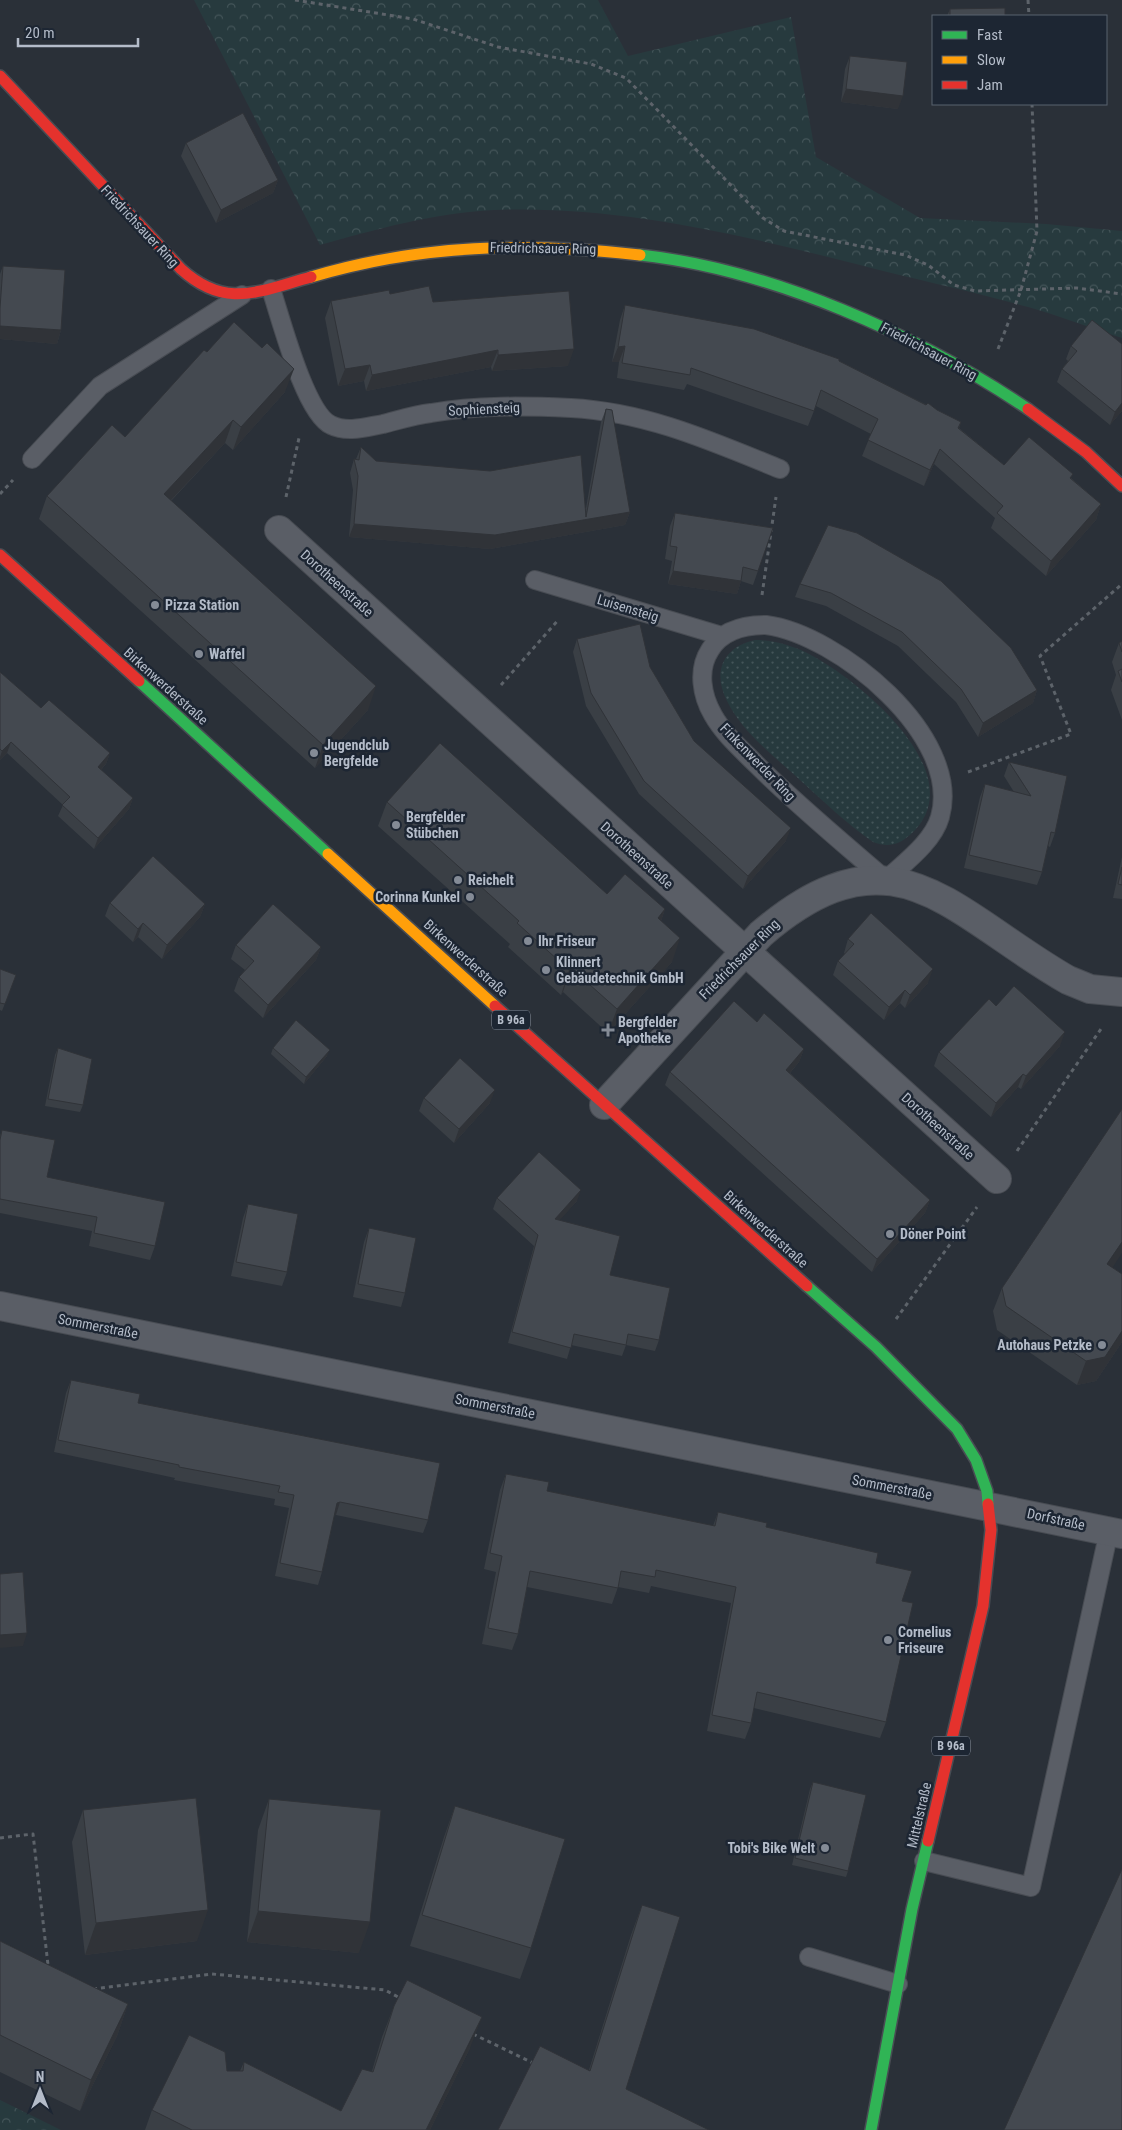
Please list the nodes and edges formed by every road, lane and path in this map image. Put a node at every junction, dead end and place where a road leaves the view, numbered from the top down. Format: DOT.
graph roads {
  1 [pos="295,0"];
  2 [pos="1028,0"];
  3 [pos="1029,15"];
  4 [pos="0,76"];
  5 [pos="1032,105"];
  6 [pos="270,289"];
  7 [pos="1021,290"];
  8 [pos="1122,294"];
  9 [pos="243,295"];
  10 [pos="985,381"];
  11 [pos="308,398"];
  12 [pos="32,459"];
  13 [pos="780,469"];
  14 [pos="1122,486"];
  15 [pos="279,530"];
  16 [pos="0,555"];
  17 [pos="535,580"];
  18 [pos="1122,584"];
  19 [pos="582,594"];
  20 [pos="757,625"];
  21 [pos="722,636"];
  22 [pos="478,710"];
  23 [pos="941,782"];
  24 [pos="886,880"];
  25 [pos="743,951"];
  26 [pos="1122,992"];
  27 [pos="604,1105"];
  28 [pos="997,1179"];
  29 [pos="0,1306"];
  30 [pos="990,1506"];
  31 [pos="1115,1532"];
  32 [pos="0,1838"];
  33 [pos="924,1861"];
  34 [pos="809,1956"];
  35 [pos="55,1969"];
  36 [pos="898,1984"];
  37 [pos="86,1985"];
  38 [pos="402,1998"];
  39 [pos="470,2032"];
  40 [pos="538,2066"];
  41 [pos="871,2130"];
  1 -- 7 [label="path"];
  2 -- 3 [label="path"];
  4 -- 9 [label="main road, Friedrichsauer Ring"];
  5 -- 7 [label="path"];
  6 -- 9 [label="main road, Friedrichsauer Ring"];
  6 -- 10 [label="main road, Friedrichsauer Ring"];
  6 -- 11 [label="lane, Sophiensteig"];
  7 -- 8 [label="path"];
  7 -- 10 [label="path"];
  9 -- 12 [label="lane"];
  10 -- 14 [label="main road, Friedrichsauer Ring"];
  11 -- 13 [label="lane, Sophiensteig"];
  11 -- 15 [label="path"];
  13 -- 20 [label="path"];
  15 -- 22 [label="street, Dorotheenstraße"];
  16 -- 27 [label="main road, Birkenwerderstraße / B 96a"];
  17 -- 19 [label="lane, Luisensteig"];
  18 -- 23 [label="path"];
  19 -- 21 [label="lane, Luisensteig"];
  19 -- 22 [label="path"];
  20 -- 21 [label="lane"];
  20 -- 23 [label="lane"];
  21 -- 24 [label="lane, Finkenwerder Ring"];
  22 -- 25 [label="street, Dorotheenstraße"];
  23 -- 24 [label="lane"];
  24 -- 25 [label="street, Friedrichsauer Ring"];
  24 -- 26 [label="street, Friedrichsauer Ring"];
  25 -- 27 [label="street, Friedrichsauer Ring"];
  25 -- 28 [label="street, Dorotheenstraße"];
  27 -- 30 [label="main road, Birkenwerderstraße / B 96a"];
  29 -- 30 [label="street, Sommerstraße"];
  30 -- 31 [label="street, Dorfstraße"];
  30 -- 33 [label="main road, Mittelstraße / B 96a"];
  31 -- 33 [label="lane"];
  32 -- 35 [label="path"];
  33 -- 36 [label="main road, Mittelstraße / B 96a"];
  34 -- 36 [label="lane"];
  36 -- 41 [label="main road, Mittelstraße / B 96a"];
  37 -- 38 [label="path"];
  39 -- 40 [label="path"];
}
